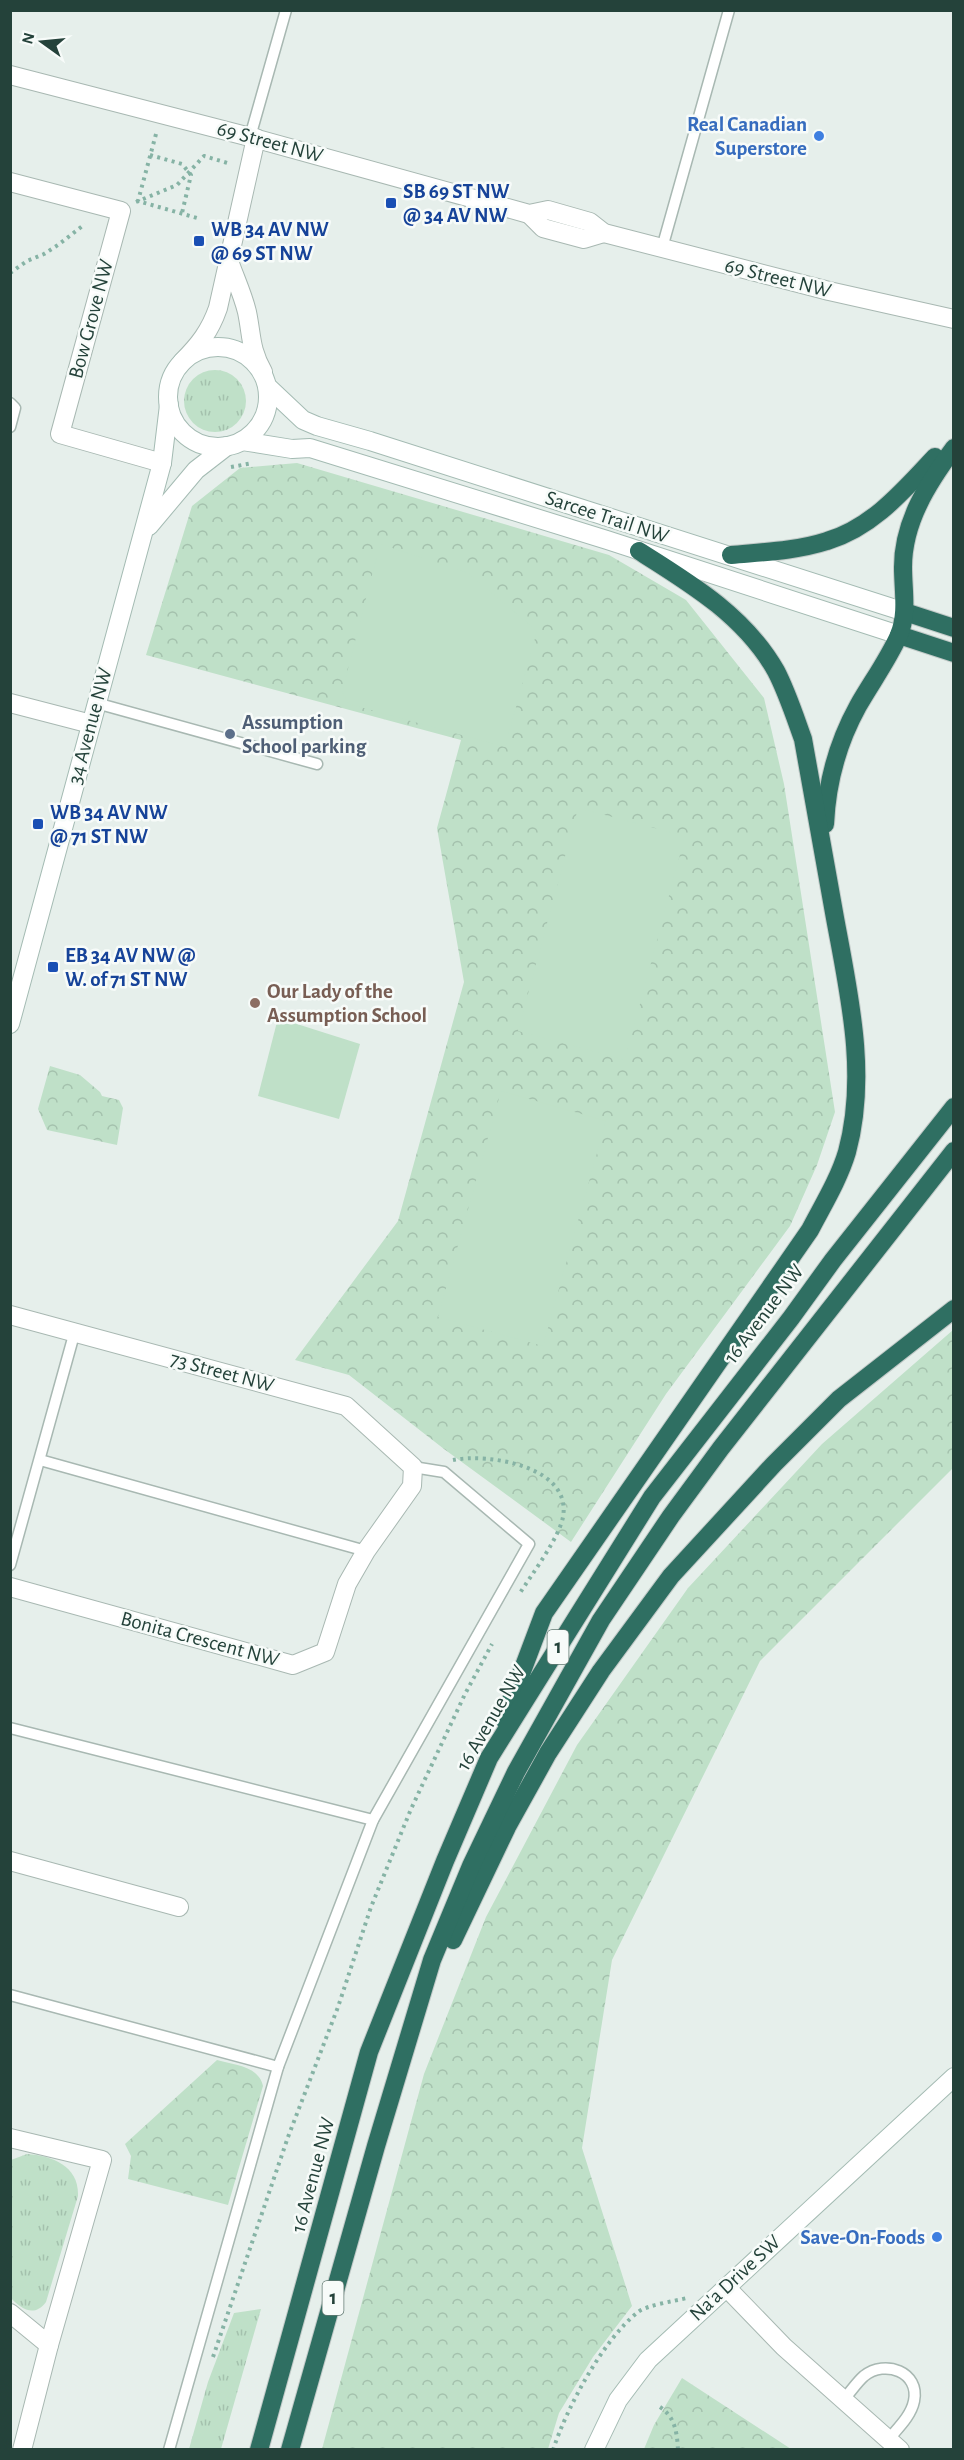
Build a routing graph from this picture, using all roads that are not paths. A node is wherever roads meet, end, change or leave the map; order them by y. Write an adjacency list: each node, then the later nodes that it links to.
1 (286, 10): 4 (lane)
2 (729, 10): 6 (lane)
3 (10, 75): 4 (street, 69 Street NW)
4 (253, 137): 6 (street, 69 Street NW); 7 (street)
5 (10, 182): 17 (street, Bow Grove NW)
6 (662, 248): 8 (street, 69 Street NW)
7 (230, 261): 9 (street); 10 (street)
8 (954, 319)
9 (182, 362): 10 (street); 12 (street)
10 (265, 380): 15 (street); 20 (street, Sarcee Trail NW)
11 (10, 403): 13 (lane)
12 (169, 405): 15 (street); 17 (street, 34 Avenue NW)
13 (10, 427)
14 (954, 438): 20 (highway)
15 (235, 444): 18 (street, 34 Avenue NW); 19 (street, Sarcee Trail NW)
16 (954, 448): 21 (highway)
17 (162, 463): 18 (street, 34 Avenue NW)
18 (144, 532): 26 (street, 34 Avenue NW)
19 (639, 551): 23 (street, Sarcee Trail NW); 29 (highway)
20 (731, 555): 21 (street, Sarcee Trail NW)
21 (905, 612): 22 (highway, Sarcee Trail NW); 23 (highway)
22 (954, 628)
23 (898, 635): 24 (highway, Sarcee Trail NW); 29 (highway)
24 (954, 653)
25 (10, 703): 27 (street)
26 (96, 703): 27 (street, 34 Avenue NW); 28 (lane)
27 (91, 724): 30 (street, 34 Avenue NW)
28 (317, 764)
29 (837, 928): 42 (highway)
30 (10, 1024)
31 (954, 1107): 42 (highway, 16 Avenue NW / 1)
32 (954, 1151): 50 (highway, 1)
33 (954, 1309): 50 (highway)
34 (10, 1315): 35 (street, 73 Street NW)
35 (75, 1331): 36 (lane); 37 (street, 73 Street NW)
36 (40, 1460): 38 (lane); 39 (lane)
37 (413, 1467): 38 (street, Bonita Crescent NW); 43 (lane)
38 (366, 1551): 40 (street, Bonita Crescent NW)
39 (10, 1565)
40 (10, 1587)
41 (10, 1728): 43 (lane)
42 (489, 1758): 58 (highway, 16 Avenue NW / 1)
43 (373, 1820): 47 (lane)
44 (10, 1861): 45 (street)
45 (179, 1907)
46 (10, 1995): 47 (lane)
47 (278, 2067): 57 (lane)
48 (954, 2077): 51 (street, Na'a Drive SW)
49 (10, 2138): 53 (street)
50 (376, 2146): 59 (highway, 1)
51 (726, 2287): 54 (street); 60 (street, Na'a Drive SW)
52 (10, 2313): 53 (street)
53 (49, 2346): 56 (street)
54 (843, 2400): 55 (street); 55 (lane)
55 (894, 2445)
56 (21, 2450)
57 (169, 2450)
58 (259, 2450)
59 (290, 2450)
60 (594, 2450)

